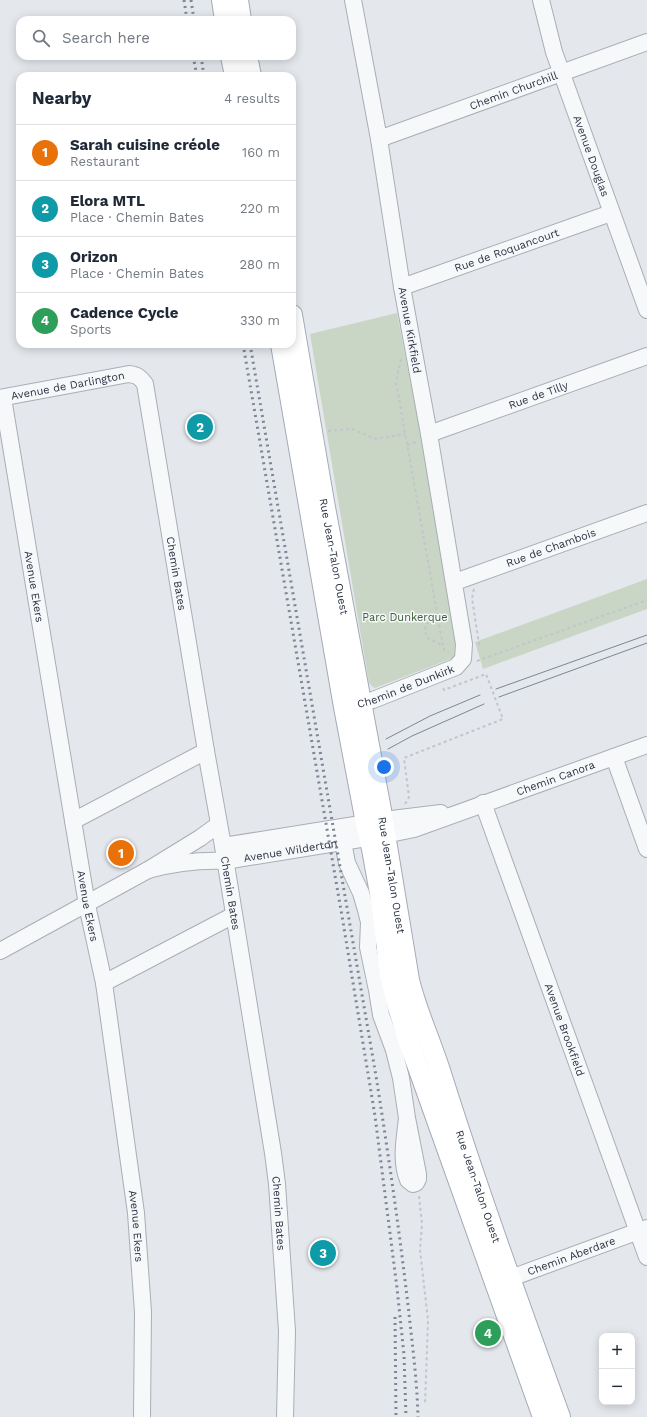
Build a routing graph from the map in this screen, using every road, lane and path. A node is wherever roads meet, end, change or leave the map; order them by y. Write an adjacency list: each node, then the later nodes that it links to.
1 (222, 0): 5 (main road)
2 (238, 0): 6 (main road)
3 (354, 0): 13 (street, Avenue Kirkfield)
4 (541, 0): 12 (street, Avenue Douglas)
5 (224, 16)
6 (240, 16)
7 (647, 42): 12 (street, Chemin Churchill)
8 (232, 60): 10 (main road)
9 (248, 60): 11 (main road)
10 (234, 72)
11 (250, 72)
12 (562, 72): 13 (street, Chemin Churchill); 14 (street, Avenue Douglas)
13 (379, 139): 15 (street, Avenue Kirkfield)
14 (611, 213): 15 (street, Rue de Roquancourt); 16 (street, Avenue Douglas)
15 (402, 287): 25 (street, Avenue Kirkfield)
16 (647, 310)
17 (296, 338): 38 (main road, Rue Jean-Talon Ouest)
18 (282, 348): 38 (main road, Rue Jean-Talon Ouest)
19 (647, 356): 25 (street, Rue de Tilly)
20 (401, 357): 24 (path)
21 (136, 375): 22 (street, Avenue de Darlington); 40 (street, Chemin Bates)
22 (1, 398): 44 (street, Avenue Ekers)
23 (324, 431): 24 (path)
24 (406, 434): 26 (path)
25 (426, 437): 26 (path); 28 (street, Avenue Kirkfield)
26 (407, 445): 31 (path)
27 (647, 513): 28 (street, Rue de Chambois)
28 (455, 582): 34 (street, Avenue Kirkfield)
29 (478, 587): 33 (path)
30 (647, 600): 34 (path)
31 (438, 612): 32 (path); 32 (path)
32 (443, 646): 34 (path)
33 (478, 649)
34 (462, 657): 38 (street, Chemin de Dunkirk)
35 (442, 685): 37 (path)
36 (498, 694): 37 (path)
37 (495, 696): 43 (path)
38 (353, 705): 46 (main road, Rue Jean-Talon Ouest)
39 (647, 745): 41 (street, Chemin Canora)
40 (206, 751): 44 (street); 45 (street, Chemin Bates)
41 (614, 757): 42 (street, Chemin Canora); 48 (street)
42 (483, 803): 46 (street, Chemin Canora); 56 (street, Avenue Brookfield)
43 (404, 808)
44 (73, 821): 51 (street, Avenue Ekers)
45 (218, 825): 49 (street, Chemin Bates); 50 (street, Avenue Wilderton)
46 (375, 829): 47 (street, Avenue Wilderton); 49 (street, Avenue Wilderton); 58 (main road, Rue Jean-Talon Ouest)
47 (343, 842): 49 (street, Avenue Wilderton); 55 (street)
48 (646, 844)
49 (224, 853): 50 (street, Avenue Wilderton); 52 (street, Chemin Bates)
50 (148, 870): 51 (street, Avenue Wilderton)
51 (87, 905): 53 (street, Avenue Wilderton); 54 (street, Avenue Ekers)
52 (234, 915): 54 (street); 61 (street, Chemin Bates)
53 (0, 951)
54 (104, 983): 60 (street, Avenue Ekers)
55 (417, 1181): 59 (path)
56 (642, 1230): 57 (street, Avenue Brookfield); 58 (street, Chemin Aberdare)
57 (647, 1257)
58 (503, 1281): 62 (main road, Rue Jean-Talon Ouest); 63 (main road, Rue Jean-Talon Ouest)
59 (425, 1405)
60 (142, 1417)
61 (285, 1417)
62 (543, 1417)
63 (560, 1417)

